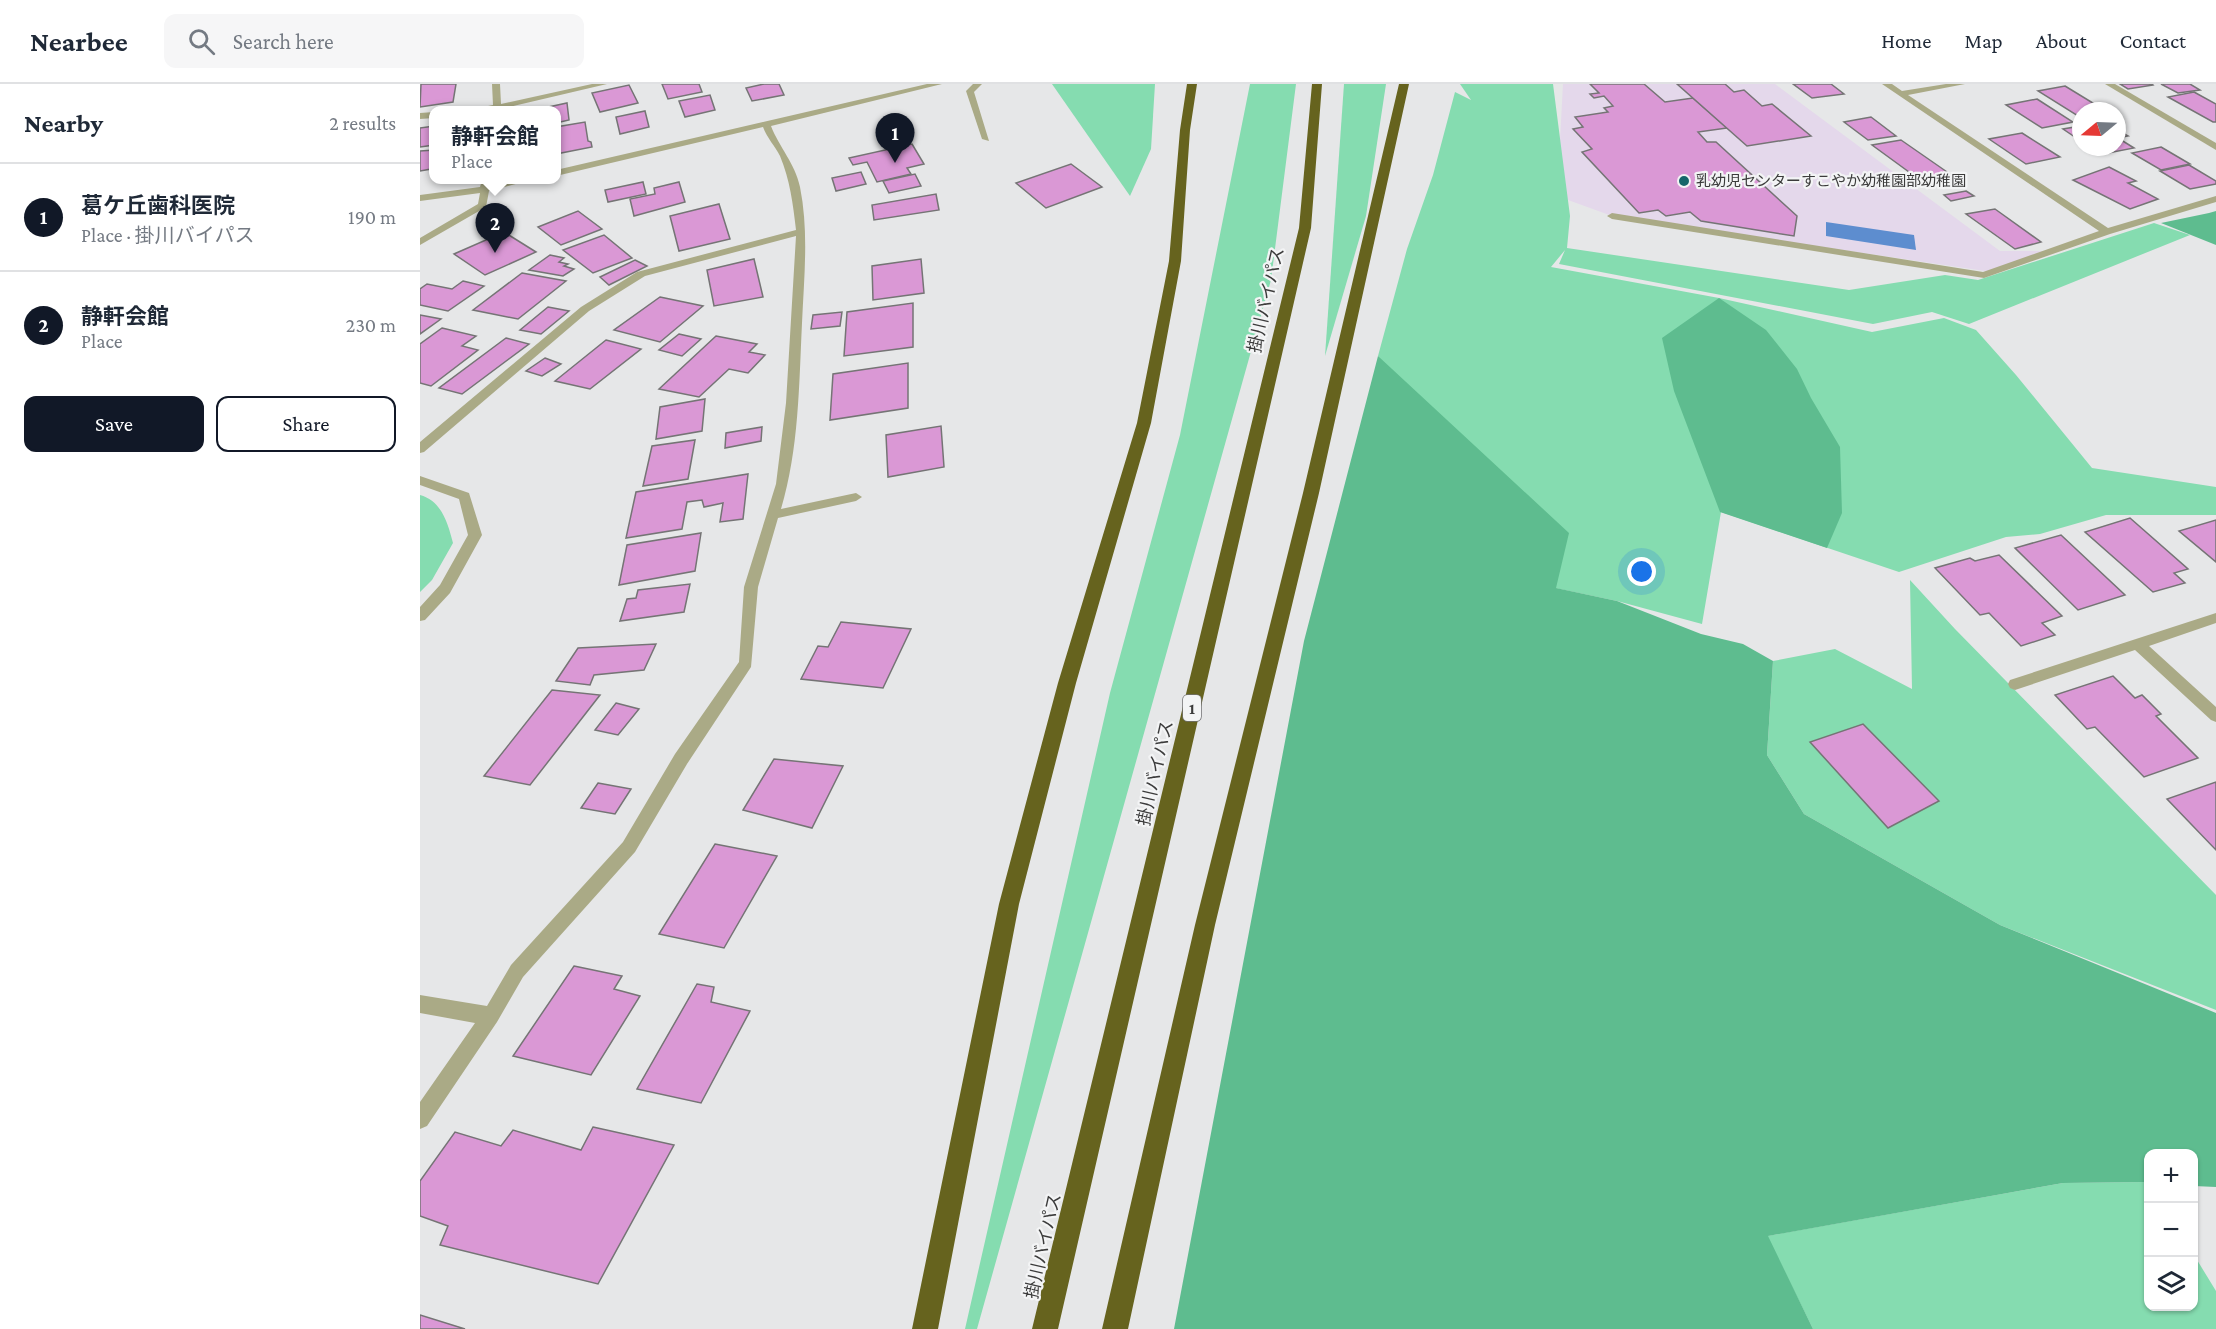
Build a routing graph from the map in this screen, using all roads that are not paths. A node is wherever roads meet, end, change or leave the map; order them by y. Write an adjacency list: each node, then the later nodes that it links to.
1 (496, 84): 12 (street)
2 (603, 84): 13 (street)
3 (938, 84): 14 (street)
4 (978, 84): 15 (street)
5 (1192, 84): 37 (highway)
6 (1317, 84): 38 (highway, 掛川バイパス / 1)
7 (1404, 84): 39 (highway)
8 (1886, 84): 11 (street)
9 (1961, 84): 11 (street)
10 (2109, 84): 16 (street)
11 (1900, 94): 23 (street)
12 (497, 106)
13 (510, 106)
14 (766, 124): 17 (street); 22 (street)
15 (986, 139)
16 (2216, 147)
17 (561, 172)
18 (485, 184): 19 (street); 24 (street)
19 (420, 198)
20 (2216, 199): 23 (street)
21 (1612, 216): 23 (street)
22 (801, 232): 25 (street); 28 (street)
23 (2107, 232)
24 (420, 242)
25 (420, 449)
26 (420, 480): 29 (street)
27 (856, 497): 28 (street)
28 (773, 515): 35 (street)
29 (420, 616)
30 (2216, 618): 31 (street)
31 (2136, 643): 32 (street); 33 (street)
32 (2015, 684)
33 (2216, 716)
34 (420, 1004): 35 (street)
35 (491, 1016): 36 (street)
36 (420, 1119)
37 (925, 1329)
38 (1045, 1329)
39 (1115, 1329)

